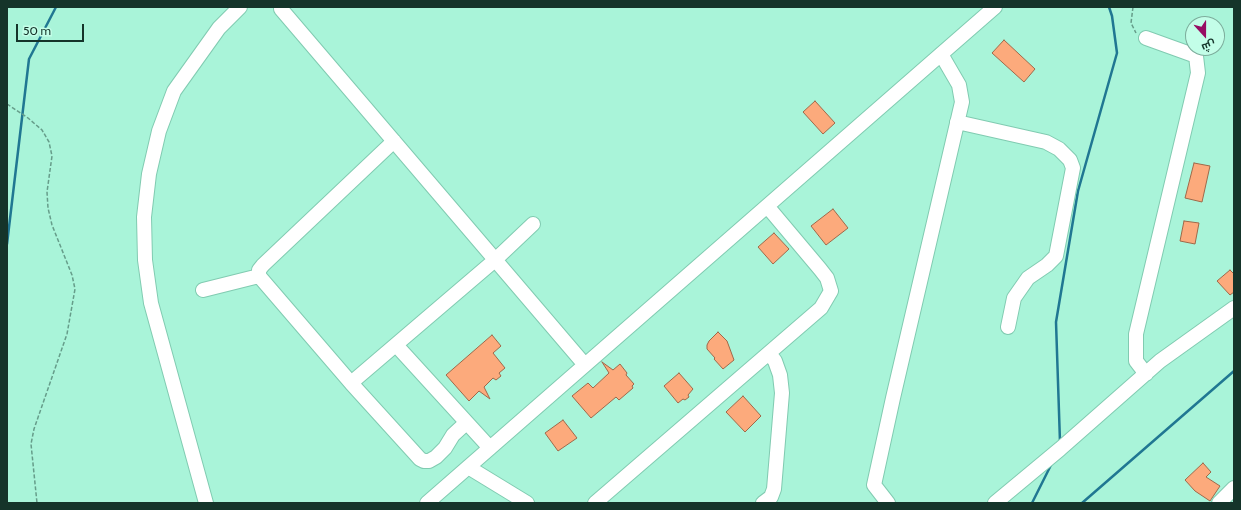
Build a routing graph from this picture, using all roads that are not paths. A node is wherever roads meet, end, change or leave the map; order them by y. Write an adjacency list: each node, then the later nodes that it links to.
1 (240, 7): 24 (street)
2 (995, 7): 5 (street)
3 (281, 9): 7 (street)
4 (1146, 38): 18 (street)
5 (941, 54): 6 (street); 8 (street)
6 (957, 122): 14 (street); 29 (street)
7 (394, 141): 10 (street); 11 (street)
8 (767, 206): 16 (street); 17 (street)
9 (533, 224): 10 (street)
10 (495, 260): 15 (street); 17 (street)
11 (259, 276): 12 (street); 19 (street)
12 (203, 290)
13 (1234, 308): 18 (street)
14 (1008, 327)
15 (396, 345): 19 (street); 20 (street)
16 (769, 353): 27 (street); 28 (street)
17 (585, 365): 21 (street)
18 (1146, 374): 30 (street)
19 (351, 383): 20 (street)
20 (466, 423): 21 (street)
21 (490, 448): 22 (street)
22 (468, 467): 25 (street); 26 (street)
23 (1234, 488): 31 (street)
24 (206, 503)
25 (427, 503)
26 (527, 503)
27 (596, 503)
28 (764, 503)
29 (888, 503)
30 (995, 503)
31 (1219, 503)

